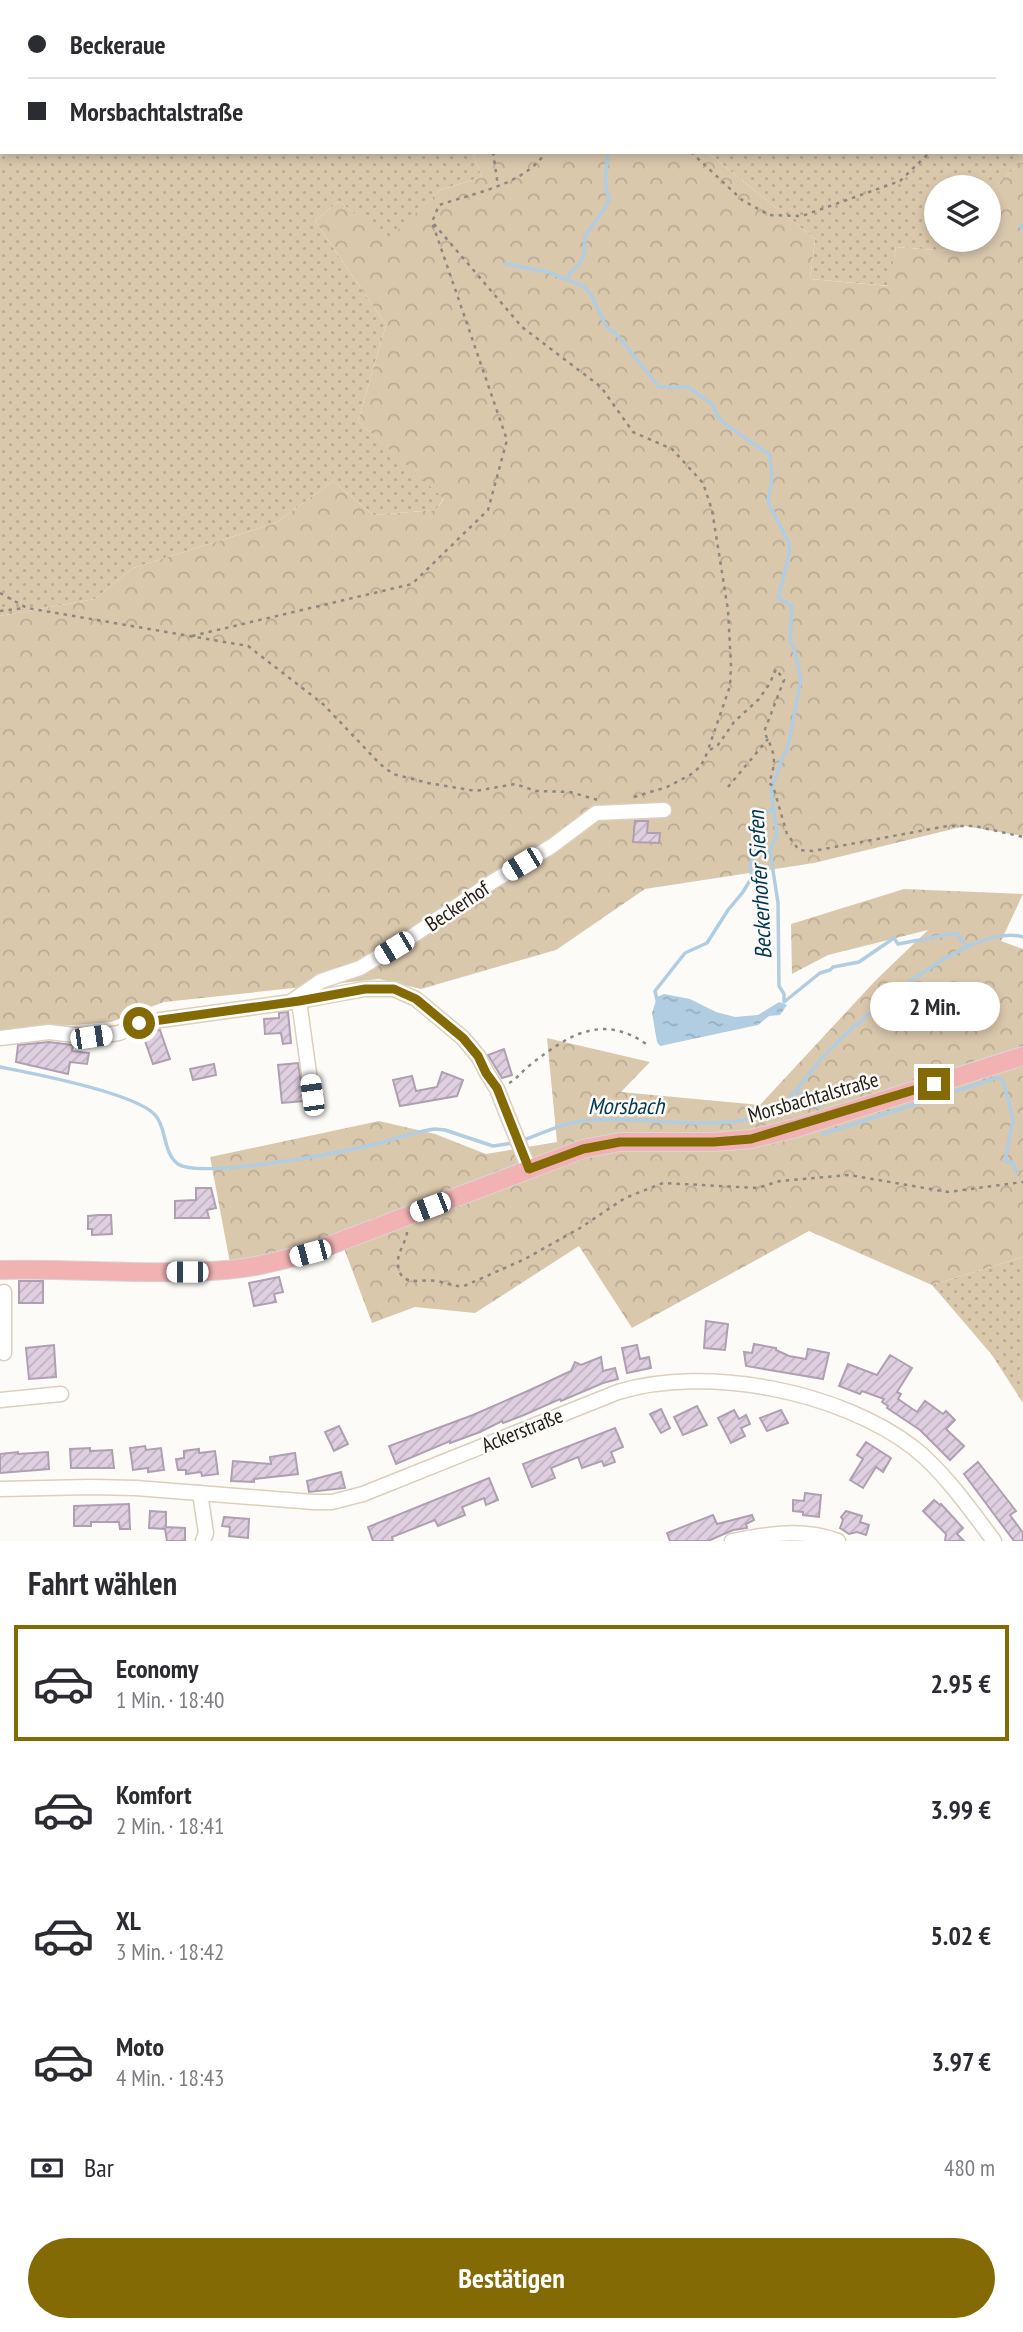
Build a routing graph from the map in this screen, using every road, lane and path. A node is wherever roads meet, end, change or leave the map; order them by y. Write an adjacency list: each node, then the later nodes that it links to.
1 (952, 0): 2 (street)
2 (976, 0)
3 (493, 154): 7 (path)
4 (545, 154): 7 (path)
5 (693, 154): 6 (path)
6 (928, 154)
7 (498, 186): 8 (path)
8 (432, 222): 12 (path); 14 (path)
9 (0, 593): 10 (path)
10 (27, 608): 11 (path); 12 (path)
11 (0, 611)
12 (192, 636): 17 (path)
13 (768, 739): 14 (path); 15 (path); 19 (path)
14 (708, 751): 16 (path)
15 (728, 787)
16 (633, 797)
17 (599, 800)
18 (664, 810): 20 (street, Beckerhof)
19 (1023, 837)
20 (295, 1002): 21 (street); 24 (street); 25 (street)
21 (0, 1038)
22 (649, 1046): 24 (path)
23 (1023, 1056): 26 (main road, Morsbachtalstraße)
24 (497, 1088): 26 (street)
25 (312, 1095)
26 (526, 1161): 28 (main road, Morsbachtalstraße)
27 (1023, 1182): 28 (path)
28 (405, 1217): 29 (main road, Morsbachtalstraße)
29 (4, 1270): 30 (street)
30 (2, 1294): 31 (street)
31 (4, 1353)
32 (61, 1394): 33 (street)
33 (0, 1400)
34 (0, 1489): 35 (street, Ackerstraße)
35 (200, 1493): 36 (street); 39 (street, Ackerstraße)
36 (203, 1541)
37 (732, 1541): 38 (street)
38 (838, 1541)
39 (994, 1541)

